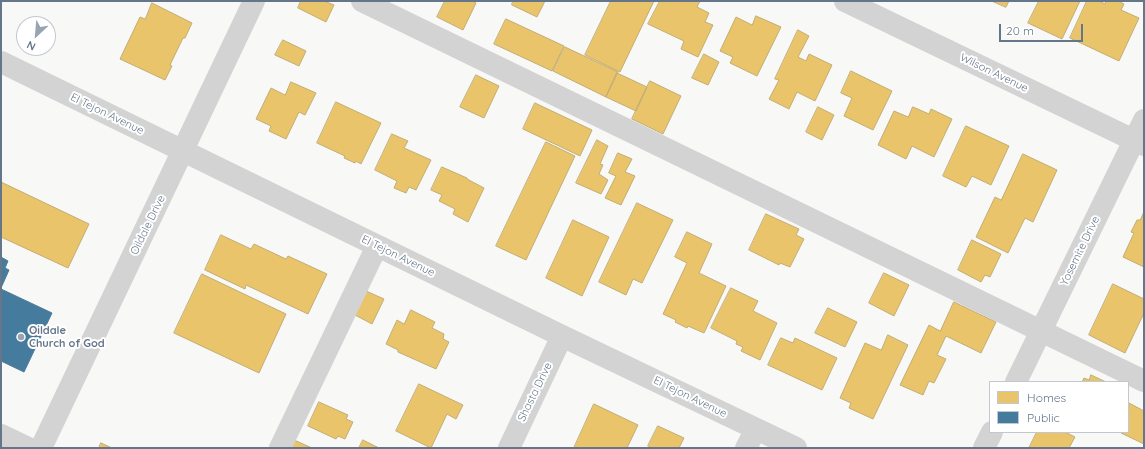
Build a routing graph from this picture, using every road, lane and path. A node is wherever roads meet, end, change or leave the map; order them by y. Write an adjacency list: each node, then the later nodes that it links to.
1 (254, 1): 7 (street, Oildale Drive)
2 (362, 1): 9 (street)
3 (845, 1): 6 (street, Wilson Avenue)
4 (1, 62): 7 (street, El Tejon Avenue)
5 (1144, 120): 6 (street, Yosemite Drive)
6 (1139, 142): 9 (street, Yosemite Drive)
7 (183, 151): 8 (street, El Tejon Avenue); 17 (street, Oildale Drive)
8 (377, 246): 10 (street, El Tejon Avenue); 18 (street)
9 (1041, 332): 11 (street, Yosemite Drive); 12 (street)
10 (562, 336): 13 (street, El Tejon Avenue); 19 (street, Shasta Drive)
11 (1016, 381)
12 (1144, 381)
13 (756, 429): 20 (street); 21 (street, El Tejon Avenue)
14 (992, 433): 22 (street)
15 (1, 435): 16 (street)
16 (28, 448)
17 (41, 448)
18 (280, 448)
19 (509, 448)
20 (746, 448)
21 (796, 448)
22 (984, 448)

